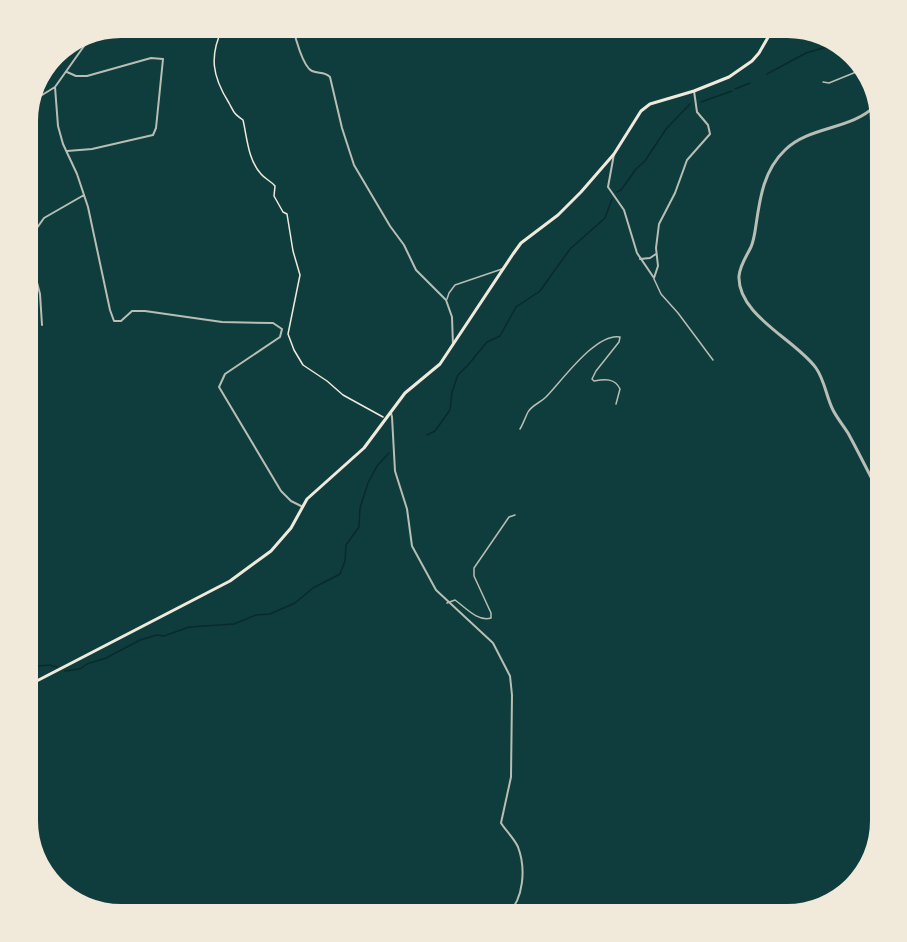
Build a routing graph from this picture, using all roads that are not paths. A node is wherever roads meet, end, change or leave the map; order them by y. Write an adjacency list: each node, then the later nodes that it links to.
1 (296, 38): 22 (street)
2 (768, 38): 8 (main road)
3 (84, 46): 4 (street)
4 (67, 72): 7 (street); 13 (street)
5 (854, 73): 6 (lane)
6 (823, 82)
7 (56, 87): 9 (street); 11 (street)
8 (694, 92): 14 (main road); 17 (street)
9 (48, 93): 10 (street); 11 (street)
10 (41, 96)
11 (56, 100): 13 (street)
12 (869, 111): 29 (street)
13 (67, 151): 15 (street)
14 (614, 154): 18 (street); 19 (main road)
15 (84, 195): 16 (street); 30 (street)
16 (38, 226)
17 (656, 254): 18 (street); 20 (street)
18 (640, 259): 20 (street)
19 (502, 269): 22 (lane); 24 (main road)
20 (654, 278): 25 (lane)
21 (38, 286): 23 (street)
22 (446, 300): 24 (street)
23 (42, 325)
24 (453, 345): 27 (main road)
25 (713, 360)
26 (616, 404): 28 (lane)
27 (391, 413): 30 (main road); 32 (street)
28 (520, 429)
29 (870, 475)
30 (301, 506): 33 (main road)
31 (515, 515): 32 (lane)
32 (447, 603): 34 (street)
33 (38, 680)
34 (516, 904)

